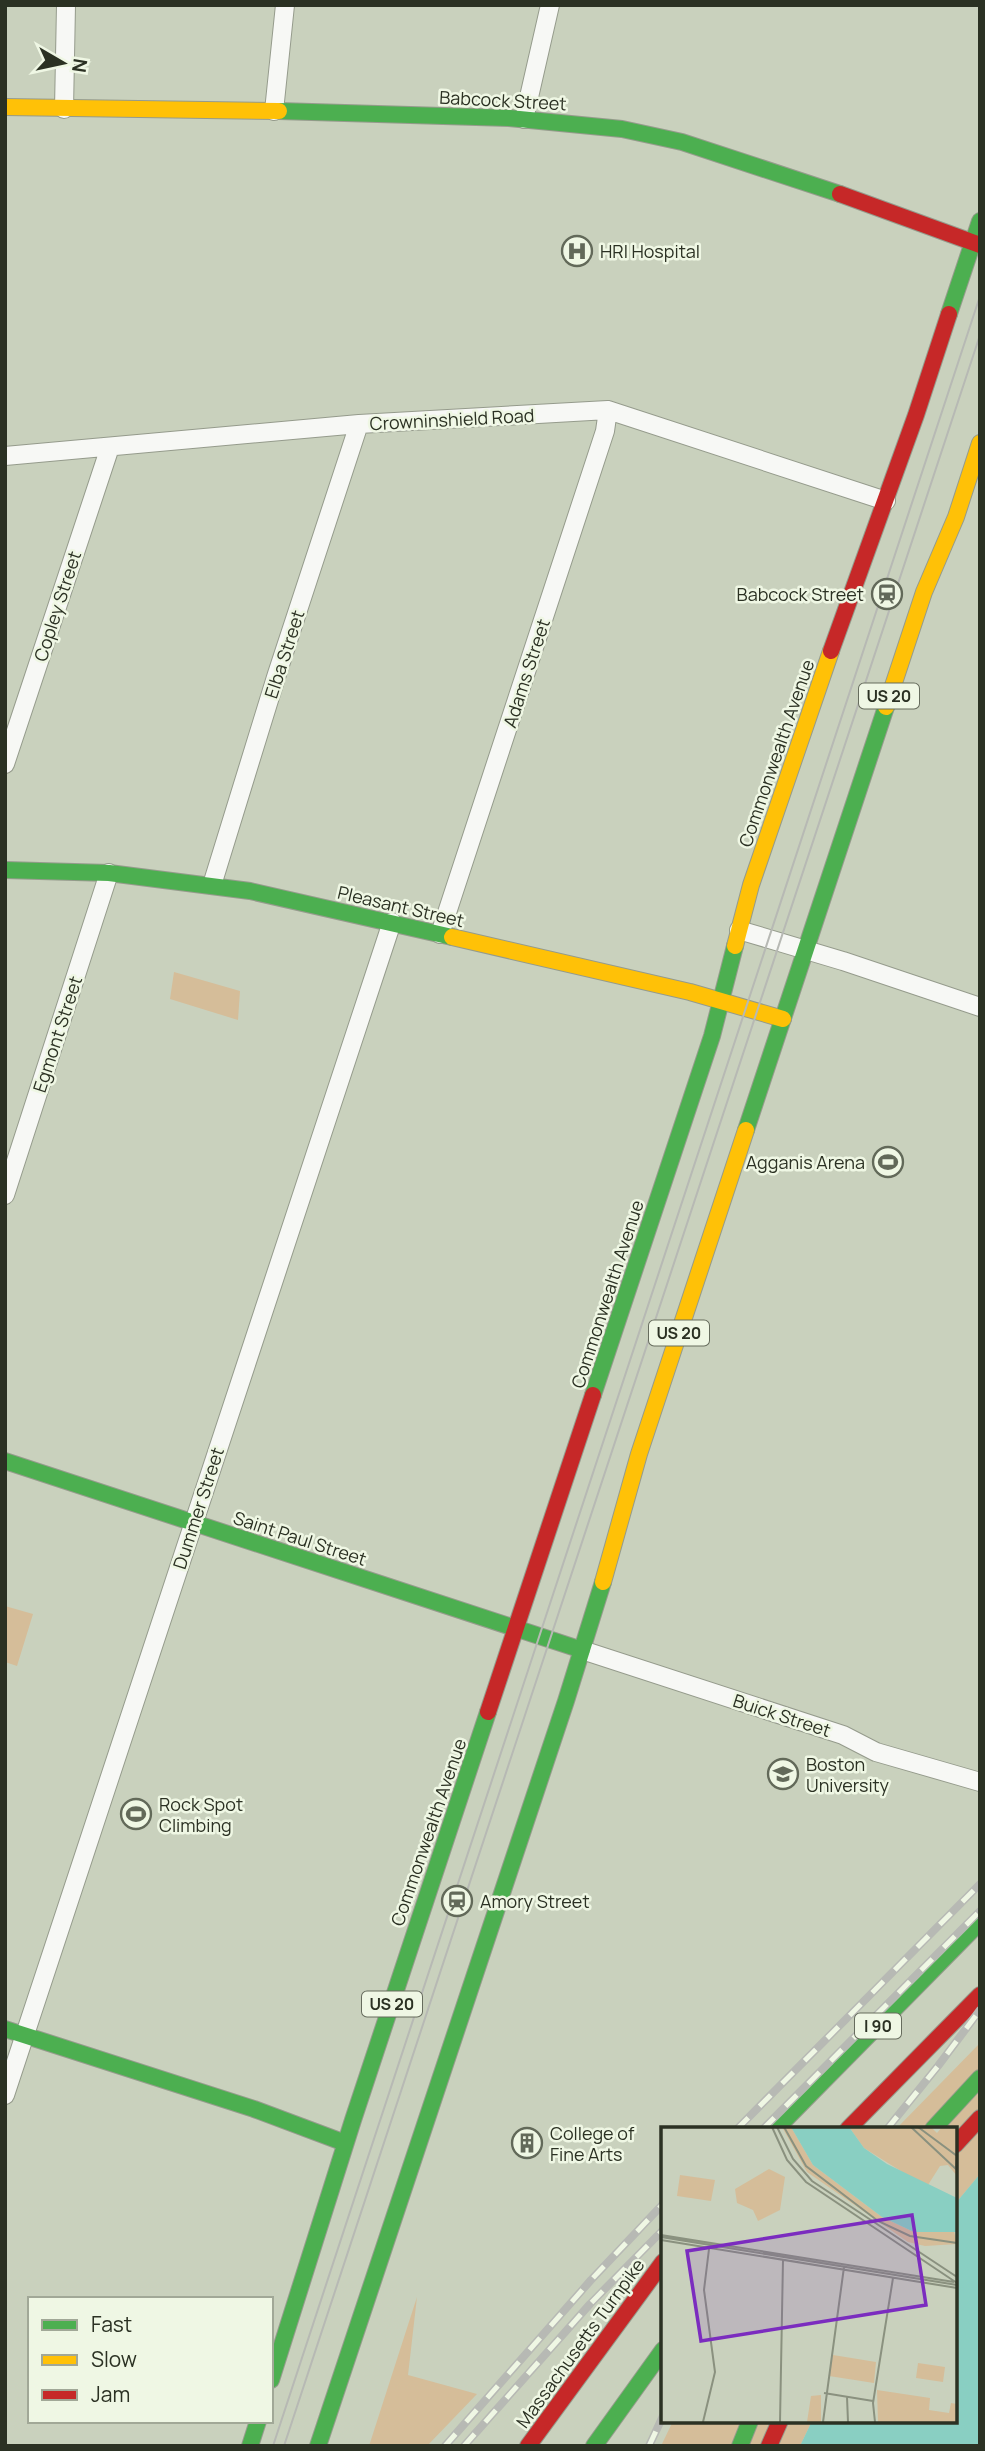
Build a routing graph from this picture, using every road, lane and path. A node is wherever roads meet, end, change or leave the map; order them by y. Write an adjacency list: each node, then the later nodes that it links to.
1 (66, 5): 5 (street)
2 (285, 5): 6 (street)
3 (550, 5): 7 (street)
4 (5, 107): 5 (main road, Babcock Street)
5 (64, 109): 6 (main road, Babcock Street)
6 (274, 111): 7 (main road, Babcock Street)
7 (524, 119): 9 (main road, Babcock Street)
8 (980, 221): 9 (main road, Commonwealth Avenue / US 20)
9 (976, 244): 15 (main road, Commonwealth Avenue / US 20)
10 (608, 411): 11 (street, Crowninshield Road); 15 (street, Crowninshield Road); 22 (street, Adams Street)
11 (359, 424): 13 (street, Crowninshield Road); 19 (street, Elba Street)
12 (980, 443): 23 (main road, US 20)
13 (110, 447): 14 (street, Crowninshield Road); 16 (street, Copley Street)
14 (5, 456)
15 (886, 501): 21 (main road, Commonwealth Avenue / US 20)
16 (5, 764)
17 (5, 870): 18 (main road, Pleasant Street)
18 (109, 873): 19 (main road, Pleasant Street); 27 (street, Egmont Street)
19 (212, 885): 20 (main road, Pleasant Street)
20 (392, 922): 22 (main road, Pleasant Street); 29 (street, Dummer Street)
21 (739, 930): 23 (street); 24 (main road, Commonwealth Avenue / US 20)
22 (440, 934): 24 (main road, Pleasant Street)
23 (805, 951): 25 (street); 26 (main road, US 20)
24 (721, 1001): 26 (main road, Pleasant Street); 30 (main road, Commonwealth Avenue / US 20)
25 (980, 1007)
26 (783, 1019): 31 (main road, US 20)
27 (5, 1195)
28 (5, 1461): 29 (main road, Saint Paul Street)
29 (192, 1523): 30 (main road, Saint Paul Street); 36 (street, Dummer Street)
30 (517, 1629): 31 (main road, Saint Paul Street); 43 (main road, Commonwealth Avenue / US 20)
31 (582, 1650): 32 (street, Buick Street); 53 (main road, US 20)
32 (980, 1782)
33 (980, 1922): 40 (main road, I 90)
34 (980, 1994): 41 (main road, I 90)
35 (5, 2029): 36 (main road)
36 (25, 2035): 38 (street, Dummer Street); 43 (main road)
37 (980, 2078): 42 (main road)
38 (5, 2095)
39 (980, 2118): 44 (main road)
40 (778, 2127)
41 (850, 2127)
42 (935, 2127)
43 (345, 2143): 47 (main road, Commonwealth Avenue / US 20)
44 (957, 2144)
45 (661, 2265): 51 (main road, Massachusetts Turnpike)
46 (661, 2353): 54 (main road)
47 (273, 2374)
48 (257, 2423): 52 (main road)
49 (749, 2423): 55 (main road)
50 (779, 2423): 56 (main road)
51 (530, 2443)
52 (250, 2446)
53 (318, 2446)
54 (594, 2446)
55 (740, 2446)
56 (769, 2446)

